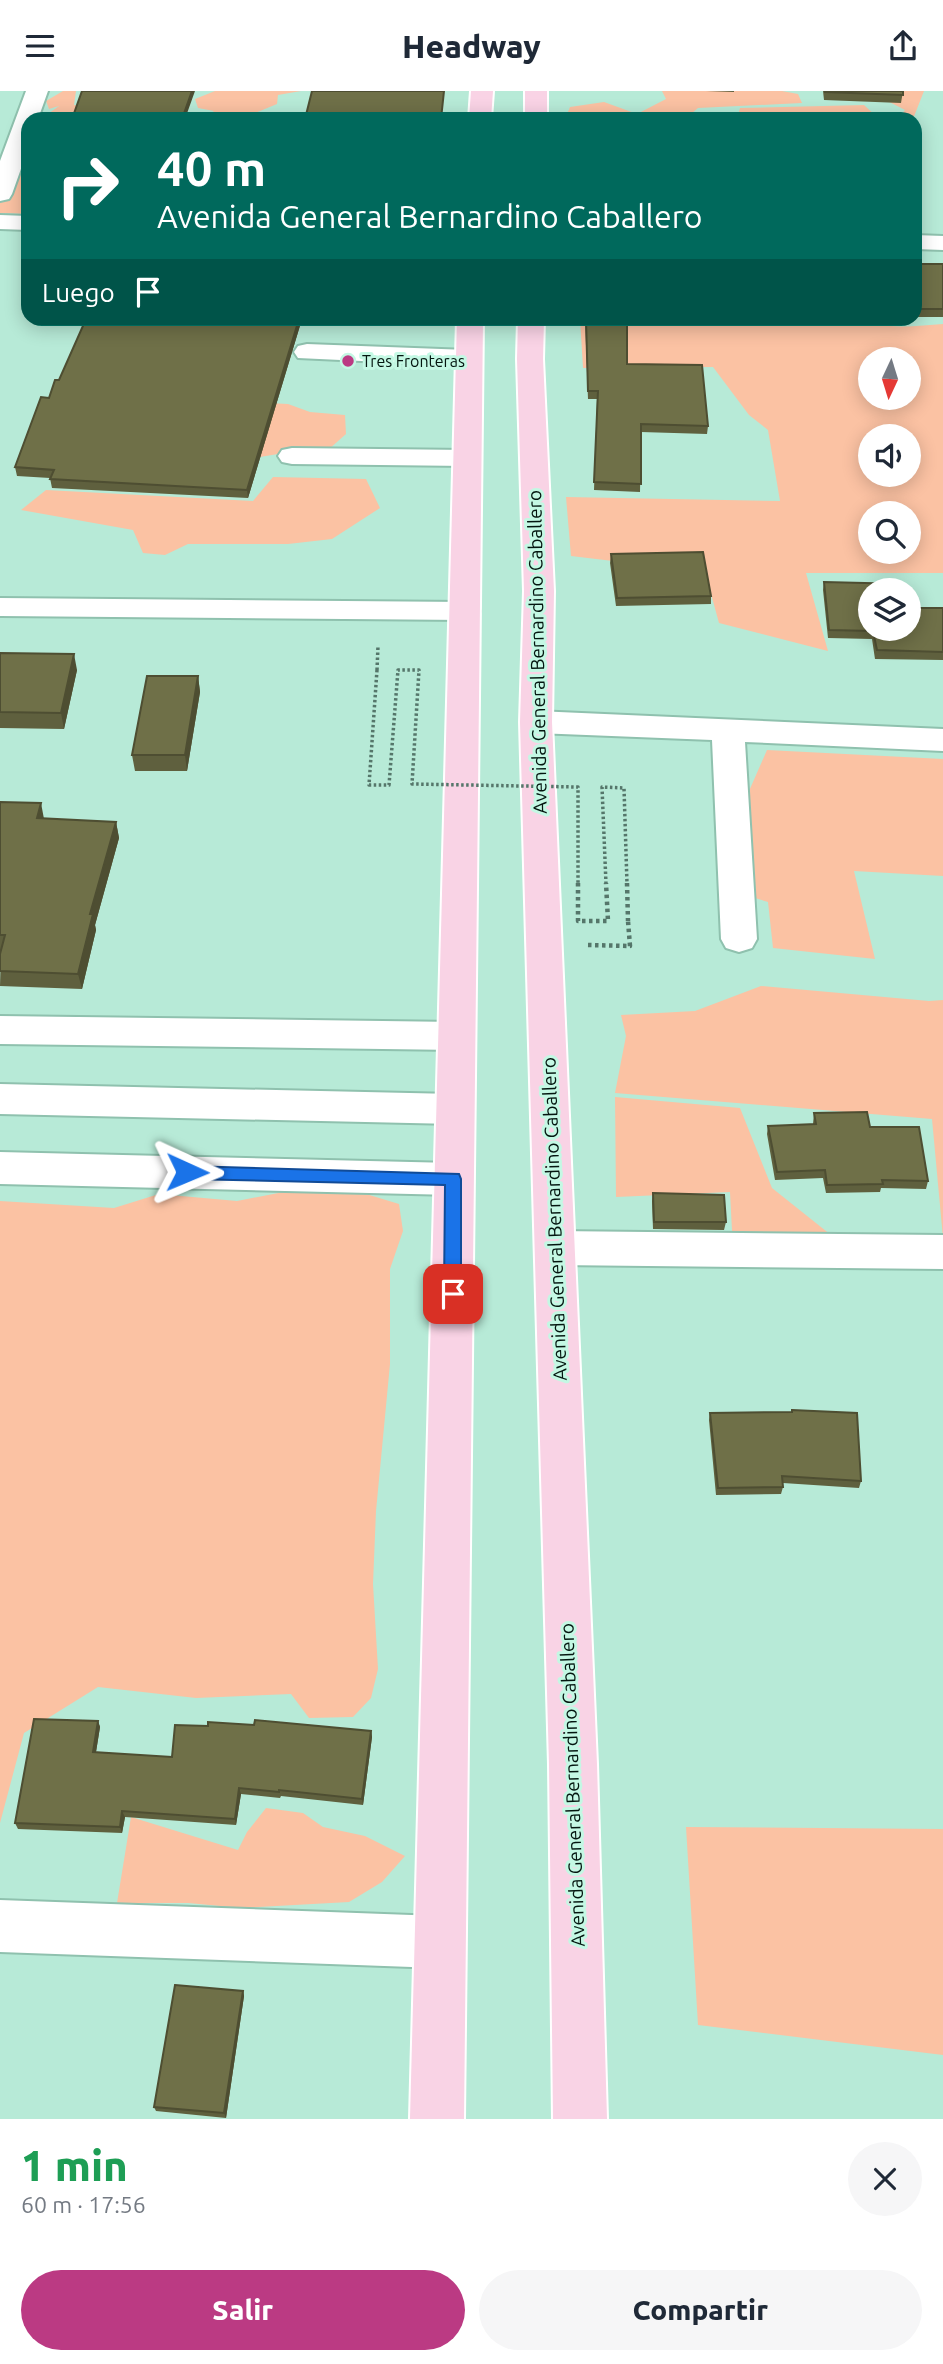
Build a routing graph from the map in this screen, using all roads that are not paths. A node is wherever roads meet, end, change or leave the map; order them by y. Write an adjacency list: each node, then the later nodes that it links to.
1 (37, 91): 4 (street)
2 (482, 91): 5 (main road)
3 (536, 91): 6 (main road)
4 (29, 112)
5 (480, 112)
6 (536, 112)
7 (21, 136): 8 (street)
8 (0, 194)
9 (0, 222): 10 (street)
10 (21, 223)
11 (922, 242): 12 (street)
12 (943, 243)
13 (470, 326): 16 (main road)
14 (531, 326): 21 (main road, Avenida General Bernardino Caballero)
15 (307, 352): 16 (street)
16 (468, 358): 18 (main road)
17 (292, 456): 18 (street)
18 (467, 458): 20 (main road)
19 (0, 607): 20 (street)
20 (465, 611): 26 (main road)
21 (536, 722): 22 (street); 31 (main road, Avenida General Bernardino Caballero)
22 (728, 731): 23 (street); 24 (street)
23 (943, 740)
24 (739, 939)
25 (0, 1030): 26 (street)
26 (456, 1036): 28 (main road)
27 (0, 1100): 28 (street)
28 (454, 1109): 30 (main road)
29 (0, 1168): 30 (street)
30 (453, 1179): 34 (main road)
31 (555, 1248): 32 (street); 36 (main road, Avenida General Bernardino Caballero)
32 (943, 1252)
33 (0, 1926): 34 (street)
34 (439, 1942): 35 (main road)
35 (437, 2119)
36 (580, 2119)

